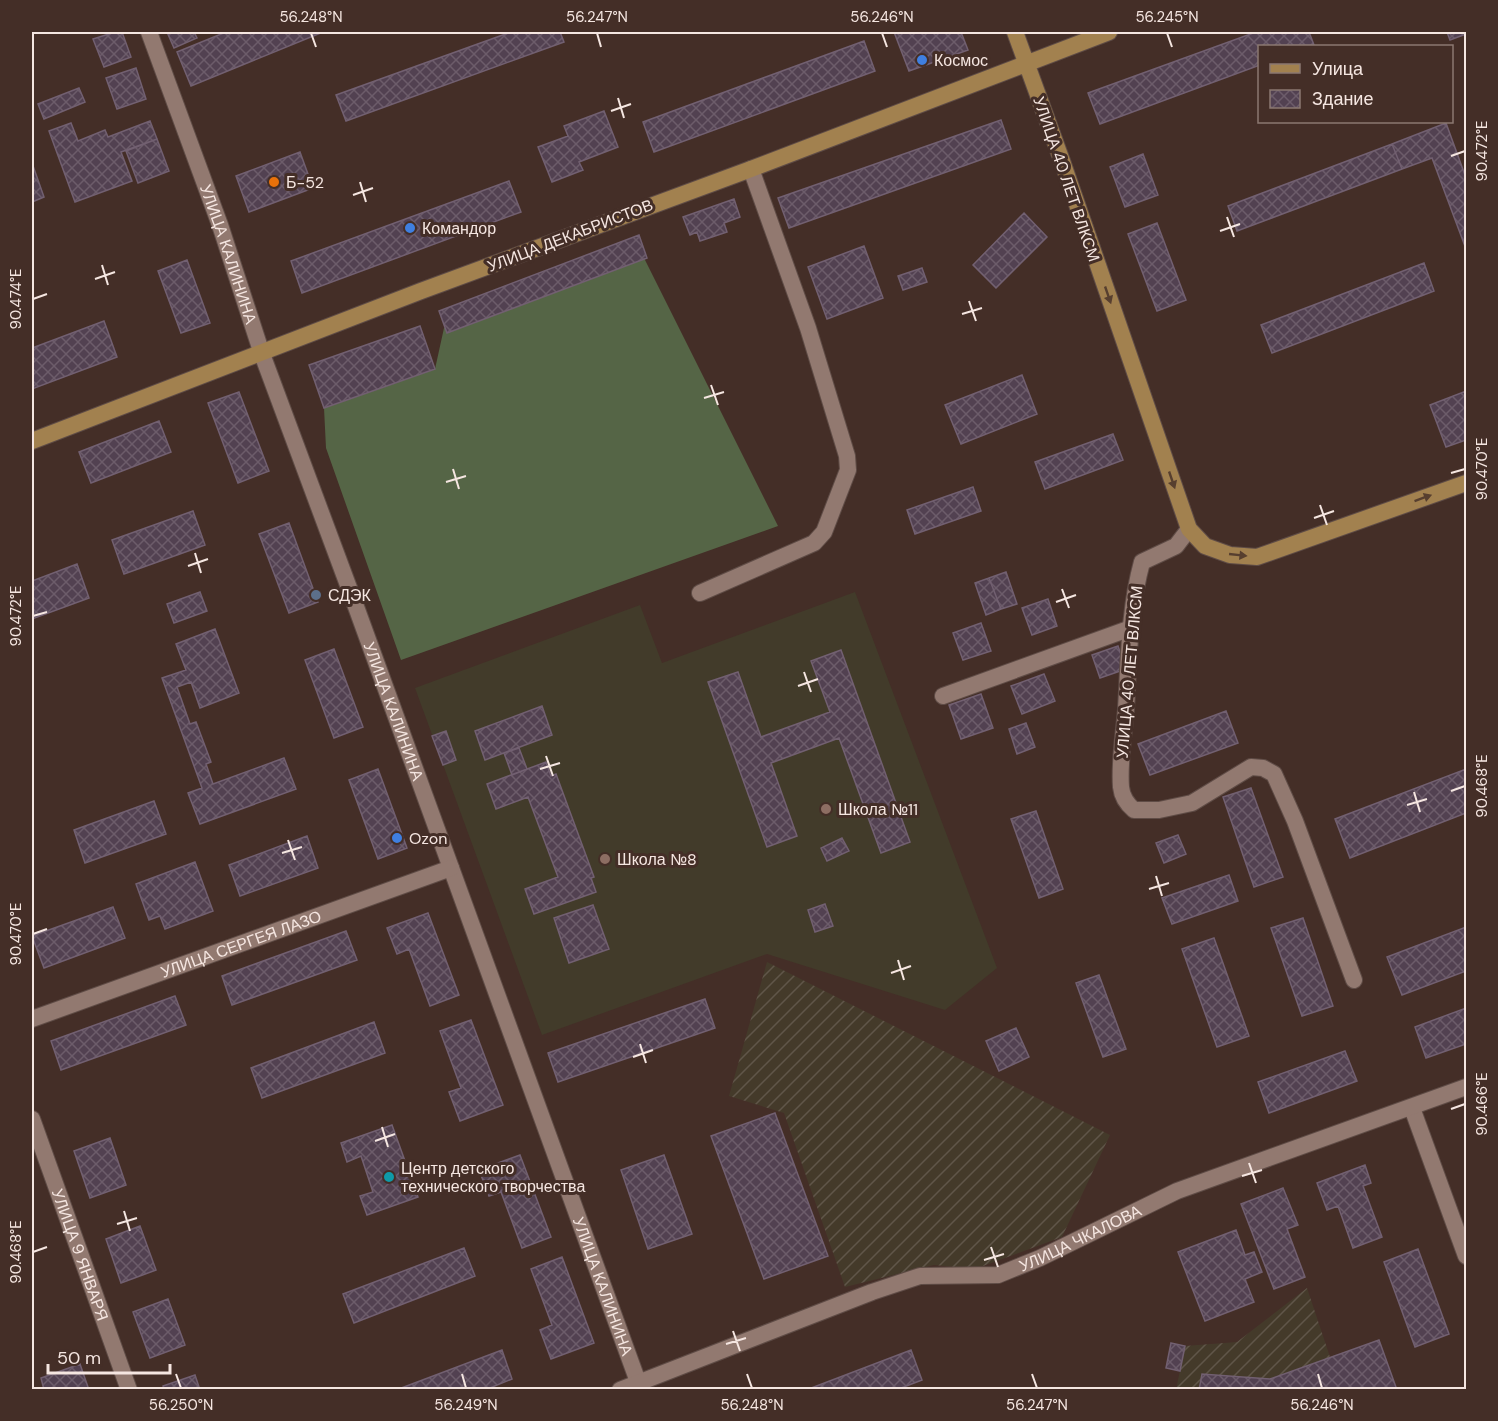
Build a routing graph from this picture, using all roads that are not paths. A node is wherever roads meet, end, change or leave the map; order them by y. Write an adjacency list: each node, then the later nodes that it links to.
1 (149, 32): 6 (street, УЛИЦА КАЛИНИНА)
2 (1015, 32): 4 (main road, УЛИЦА 40 ЛЕТ ВЛКСМ)
3 (1109, 32): 4 (main road, УЛИЦА ДЕКАБРИСТОВ)
4 (1026, 62): 5 (main road, УЛИЦА ДЕКАБРИСТОВ); 9 (main road, УЛИЦА 40 ЛЕТ ВЛКСМ, one-way to 9)
5 (751, 169): 6 (main road, УЛИЦА ДЕКАБРИСТОВ); 10 (street)
6 (262, 354): 7 (main road, УЛИЦА ДЕКАБРИСТОВ); 13 (street, УЛИЦА КАЛИНИНА)
7 (32, 441)
8 (1467, 483): 9 (main road, one-way to 8)
9 (1189, 528): 11 (street, УЛИЦА 40 ЛЕТ ВЛКСМ)
10 (699, 593)
11 (1131, 628): 12 (street); 14 (street, УЛИЦА 40 ЛЕТ ВЛКСМ)
12 (943, 696)
13 (451, 868): 15 (street, УЛИЦА СЕРГЕЯ ЛАЗО); 20 (street, УЛИЦА КАЛИНИНА)
14 (1354, 980)
15 (32, 1019)
16 (1467, 1087): 17 (street, УЛИЦА ЧКАЛОВА)
17 (1412, 1108): 19 (street); 20 (street, УЛИЦА ЧКАЛОВА)
18 (32, 1119): 21 (street, УЛИЦА 9 ЯНВАРЯ)
19 (1467, 1256)
20 (640, 1386): 22 (street, УЛИЦА ЧКАЛОВА)
21 (129, 1389)
22 (620, 1389)

